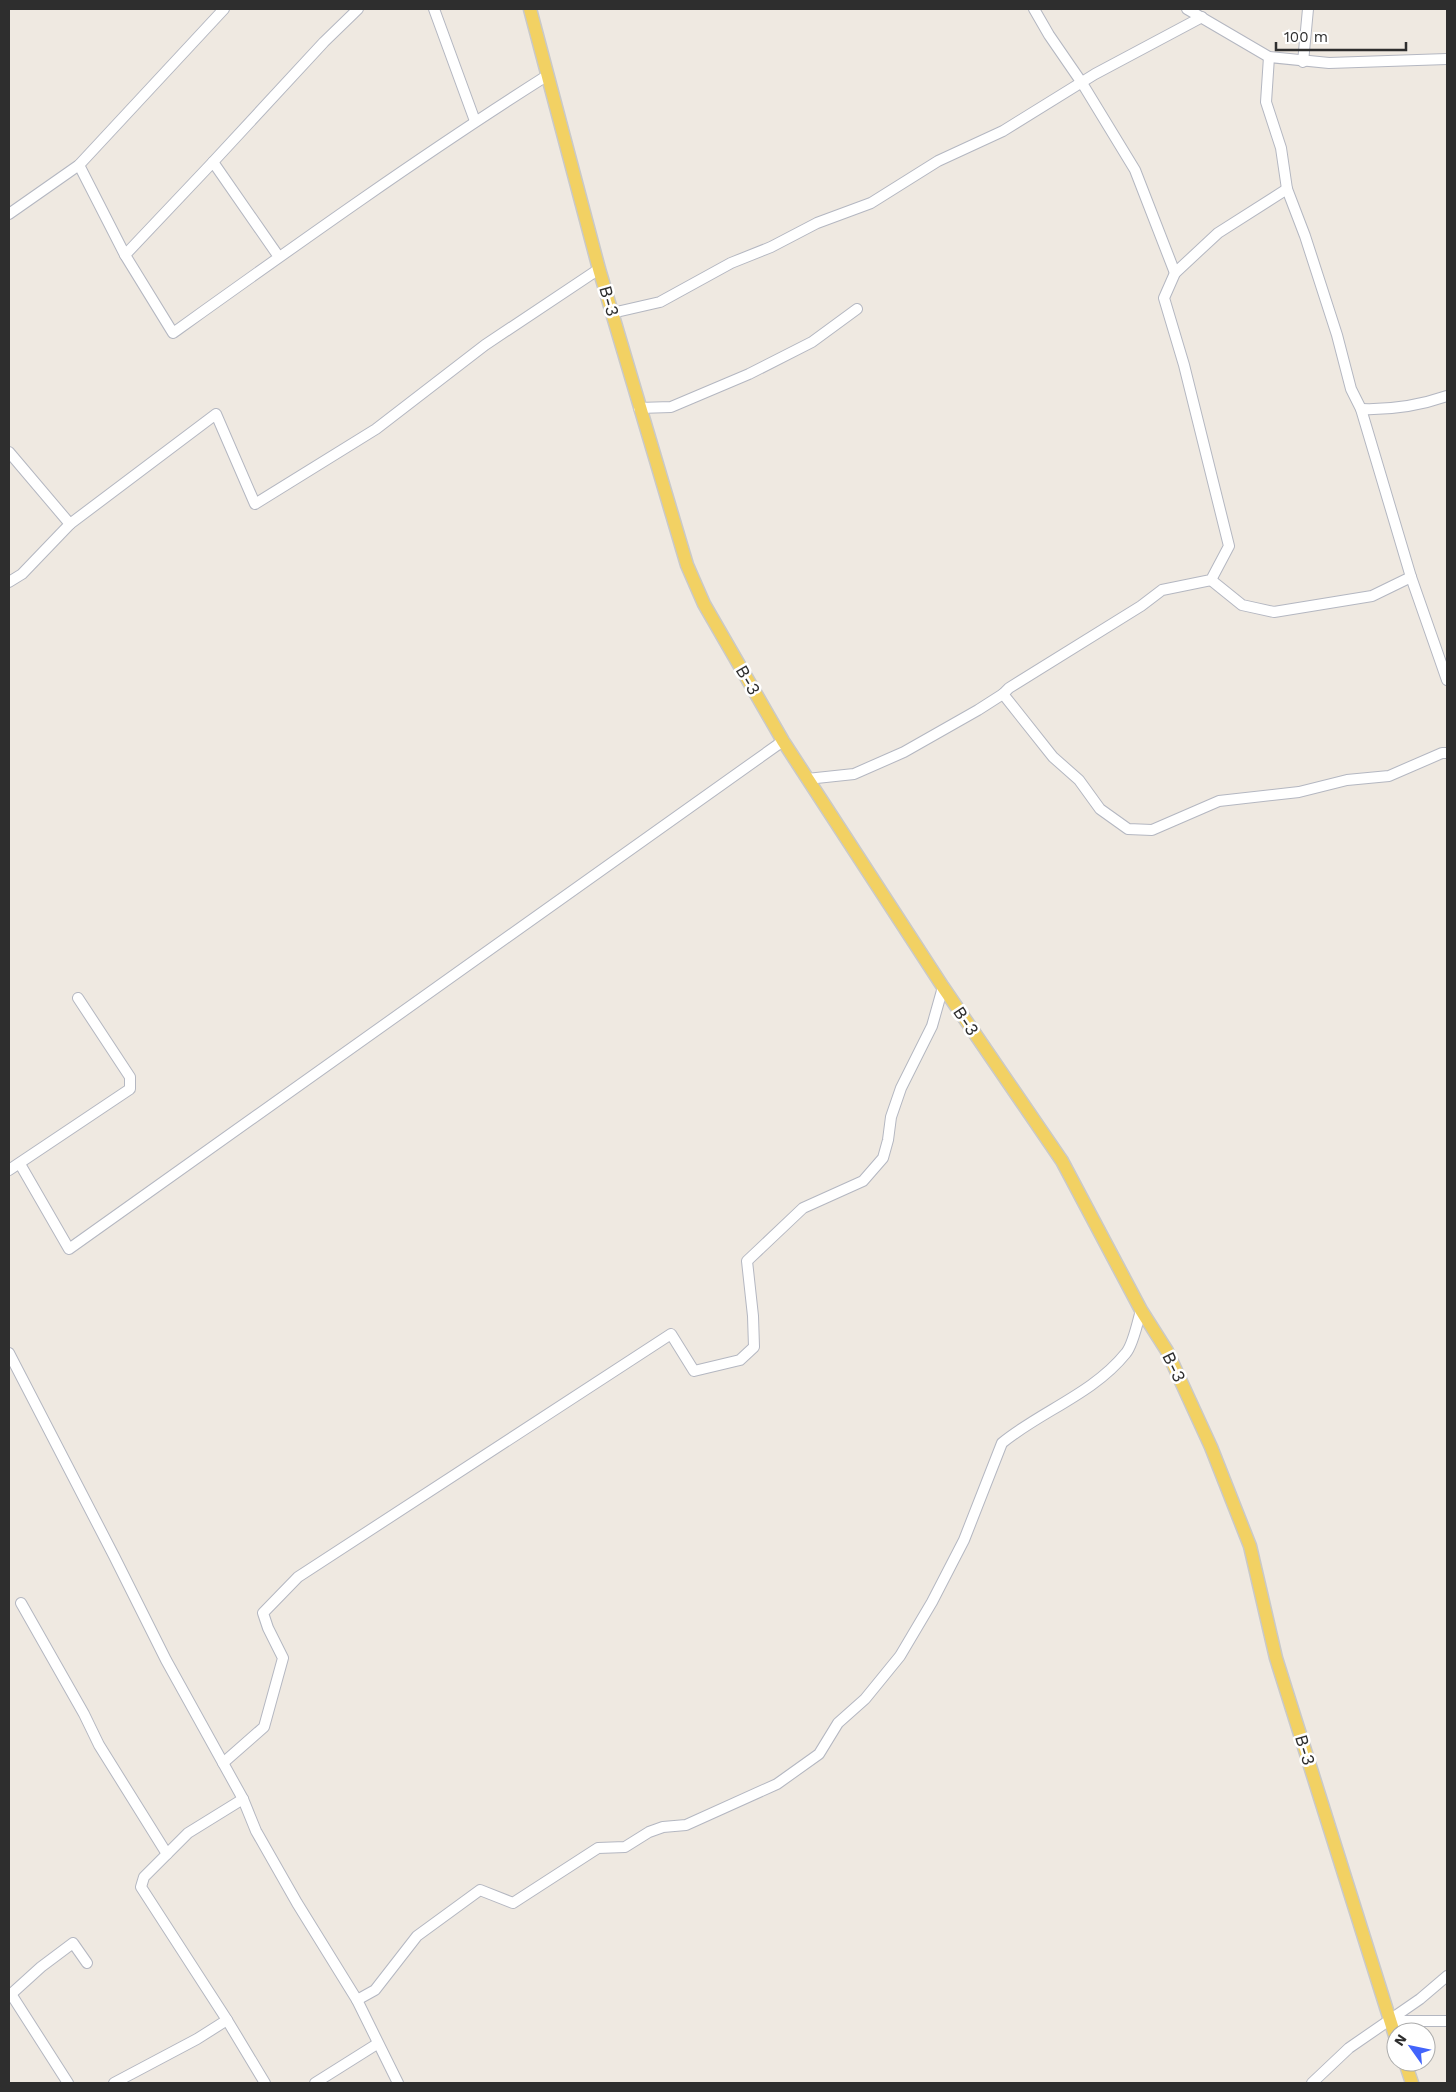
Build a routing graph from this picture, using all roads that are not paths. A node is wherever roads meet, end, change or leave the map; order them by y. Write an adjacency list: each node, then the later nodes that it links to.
1 (224, 9): 16 (street)
2 (358, 9): 15 (street)
3 (434, 9): 14 (street)
4 (530, 9): 12 (main road, B-3)
5 (1034, 9): 13 (street)
6 (1187, 9): 8 (street)
7 (1308, 9): 11 (street)
8 (1202, 17): 9 (street); 13 (street)
9 (1270, 57): 11 (street); 17 (street)
10 (1447, 59): 11 (street)
11 (1303, 62)
12 (548, 75): 14 (street); 21 (main road, B-3)
13 (1082, 82): 22 (street); 24 (street)
14 (475, 121): 20 (street)
15 (212, 162): 19 (street); 20 (street)
16 (80, 165): 18 (street); 19 (street)
17 (1287, 189): 22 (street); 27 (street)
18 (9, 214)
19 (125, 255): 20 (street)
20 (280, 257)
21 (599, 269): 24 (main road, B-3); 29 (street)
22 (1175, 273): 31 (street)
23 (857, 309): 26 (street)
24 (612, 313): 26 (main road, B-3)
25 (1447, 396): 27 (street)
26 (640, 408): 35 (main road, B-3)
27 (1360, 409): 30 (street)
28 (9, 452): 29 (street)
29 (70, 524): 32 (street)
30 (1411, 577): 31 (street); 33 (street)
31 (1211, 580): 34 (street)
32 (9, 582)
33 (1447, 680)
34 (1002, 694): 36 (street); 37 (street)
35 (783, 741): 37 (main road, B-3); 40 (street)
36 (1447, 752)
37 (807, 779): 38 (main road, B-3)
38 (943, 987): 42 (main road, B-3); 45 (street)
39 (78, 998): 40 (street)
40 (20, 1164): 41 (street)
41 (9, 1170)
42 (1141, 1310): 51 (street); 53 (main road, B-3)
43 (10, 1361): 45 (street)
44 (21, 1603): 47 (street)
45 (223, 1763): 46 (street)
46 (243, 1799): 47 (street); 51 (street)
47 (167, 1854): 52 (street)
48 (87, 1963): 50 (street)
49 (1447, 1976): 53 (street)
50 (10, 1995): 56 (street)
51 (357, 2000): 55 (street)
52 (227, 2020): 57 (street); 58 (street)
53 (1389, 2021): 54 (street); 61 (street)
54 (1447, 2021)
55 (377, 2044): 59 (street); 60 (street)
56 (68, 2083)
57 (114, 2083)
58 (265, 2083)
59 (316, 2083)
60 (398, 2083)
61 (1312, 2083)

